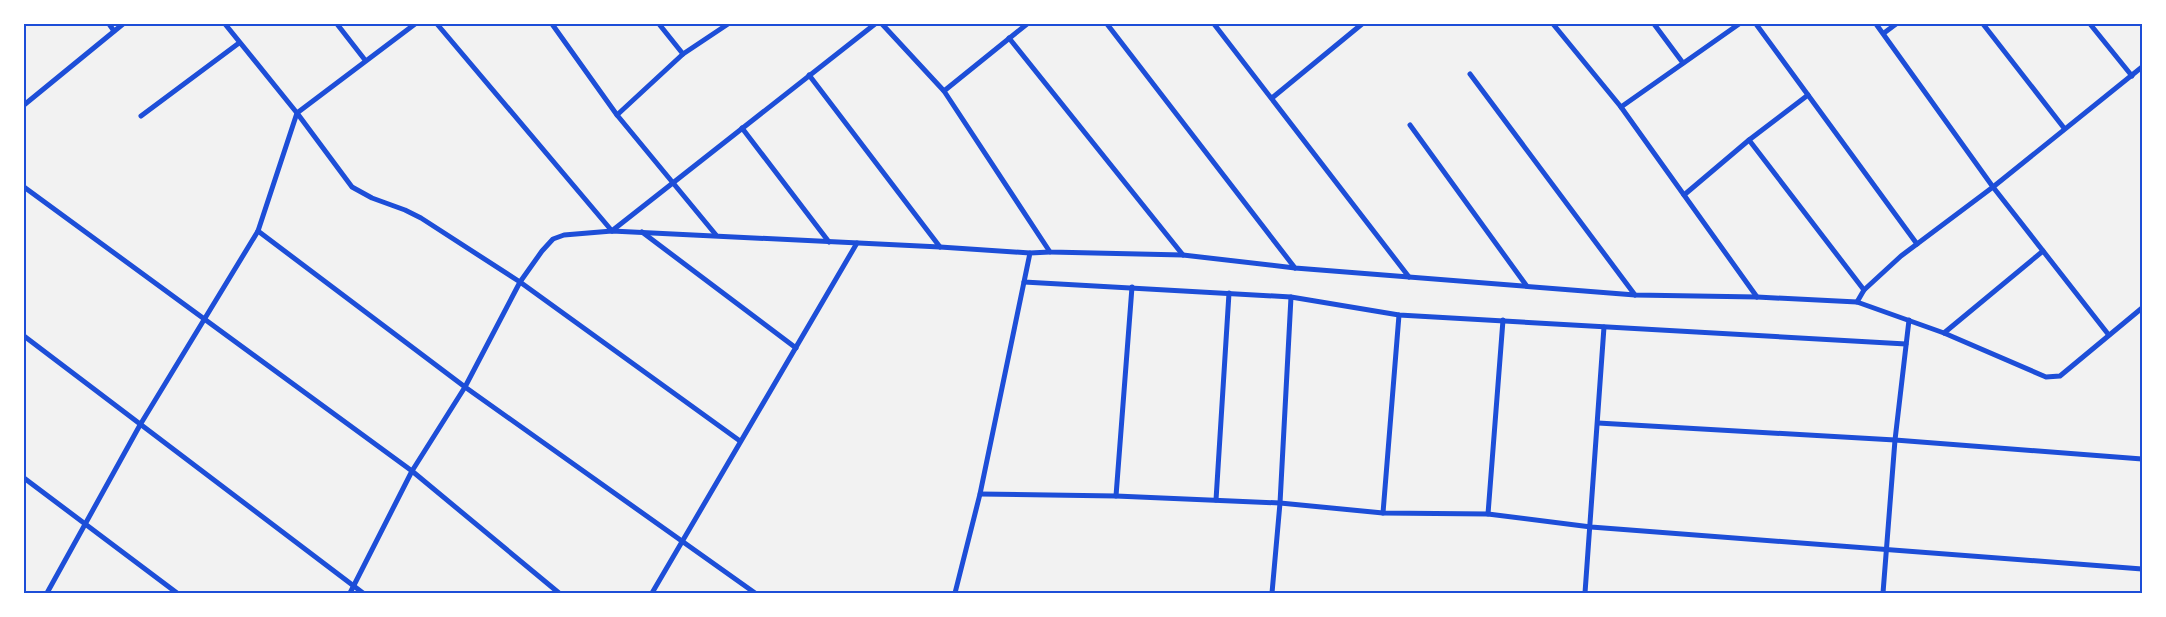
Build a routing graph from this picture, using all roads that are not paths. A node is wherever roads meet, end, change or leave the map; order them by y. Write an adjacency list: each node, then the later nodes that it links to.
1 (110, 24): 24 (street)
2 (123, 24): 24 (street)
3 (225, 24): 27 (street)
4 (337, 24): 29 (street)
5 (414, 24): 29 (street)
6 (437, 24): 52 (street)
7 (552, 24): 41 (street)
8 (659, 24): 28 (street)
9 (728, 24): 28 (street)
10 (876, 24): 33 (street)
11 (882, 24): 35 (street)
12 (1027, 24): 26 (street)
13 (1107, 24): 63 (street)
14 (1214, 24): 37 (street)
15 (1362, 24): 37 (street)
16 (1553, 24): 39 (street)
17 (1654, 24): 30 (street)
18 (1739, 24): 30 (street)
19 (1756, 24): 36 (street)
20 (1876, 24): 25 (street)
21 (1896, 24): 25 (street)
22 (1983, 24): 45 (street)
23 (2090, 24): 34 (street)
24 (114, 31): 38 (street)
25 (1884, 33): 49 (street)
26 (1009, 38): 35 (street); 62 (street)
27 (239, 43): 40 (street); 42 (street)
28 (683, 54): 41 (street)
29 (365, 60): 40 (street)
30 (1683, 63): 39 (street)
31 (2142, 66): 34 (street)
32 (1470, 74): 71 (street)
33 (809, 75): 44 (street); 58 (street)
34 (2132, 76): 45 (street)
35 (944, 91): 60 (street)
36 (1808, 95): 46 (street); 57 (street)
37 (1272, 98): 64 (street)
38 (24, 105)
39 (1621, 107): 50 (street)
40 (297, 113): 51 (street); 65 (street)
41 (617, 115): 47 (street)
42 (141, 116)
43 (1410, 125): 67 (street)
44 (742, 128): 47 (street); 55 (street)
45 (2064, 128): 49 (street)
46 (1749, 140): 50 (street); 69 (street)
47 (672, 184): 52 (street); 54 (street)
48 (24, 187): 77 (street)
49 (1993, 187): 57 (street); 59 (street)
50 (1684, 195): 73 (street)
51 (258, 231): 77 (street); 86 (street)
52 (612, 231): 53 (street); 65 (street)
53 (642, 232): 54 (street); 85 (street)
54 (716, 235): 55 (street)
55 (829, 242): 56 (street)
56 (858, 243): 58 (street); 85 (street)
57 (1917, 244): 69 (street)
58 (940, 247): 61 (street)
59 (2043, 251): 81 (street); 82 (street)
60 (1050, 252): 61 (street); 62 (street)
61 (1030, 254): 66 (street)
62 (1183, 255): 63 (street)
63 (1295, 268): 64 (street)
64 (1409, 277): 67 (street)
65 (520, 282): 86 (street); 90 (street)
66 (1024, 282): 68 (street); 94 (street)
67 (1526, 285): 71 (street)
68 (1132, 287): 70 (street); 95 (street)
69 (1864, 290): 74 (street)
70 (1229, 293): 72 (street); 96 (street)
71 (1635, 295): 73 (street)
72 (1290, 297): 76 (street); 97 (street)
73 (1757, 297): 74 (street)
74 (1857, 302): 79 (street)
75 (2142, 308): 82 (street)
76 (1399, 315): 78 (street); 98 (street)
77 (204, 319): 88 (street); 92 (street)
78 (1503, 320): 80 (street); 99 (street)
79 (1909, 320): 81 (street); 84 (street)
80 (1604, 327): 84 (street); 87 (street)
81 (1944, 333): 82 (street)
82 (2108, 334)
83 (24, 336): 88 (street)
84 (1906, 344): 89 (street)
85 (796, 348): 90 (street)
86 (465, 387): 92 (street); 102 (street)
87 (1598, 423): 89 (street); 101 (street)
88 (140, 424): 100 (street); 105 (street)
89 (1894, 440): 91 (street); 103 (street)
90 (740, 441): 102 (street)
91 (2142, 458)
92 (412, 471): 105 (street); 110 (street)
93 (24, 478): 100 (street)
94 (980, 494): 95 (street); 113 (street)
95 (1116, 496): 96 (street)
96 (1216, 500): 97 (street)
97 (1280, 503): 98 (street); 114 (street)
98 (1383, 513): 99 (street)
99 (1488, 514): 101 (street)
100 (86, 524): 106 (street); 107 (street)
101 (1591, 527): 103 (street); 115 (street)
102 (681, 541): 111 (street); 112 (street)
103 (1887, 550): 104 (street); 116 (street)
104 (2142, 569)
105 (354, 586): 108 (street); 109 (street)
106 (47, 593)
107 (177, 593)
108 (350, 593)
109 (363, 593)
110 (558, 593)
111 (652, 593)
112 (754, 593)
113 (955, 593)
114 (1272, 593)
115 (1585, 593)
116 (1883, 593)

